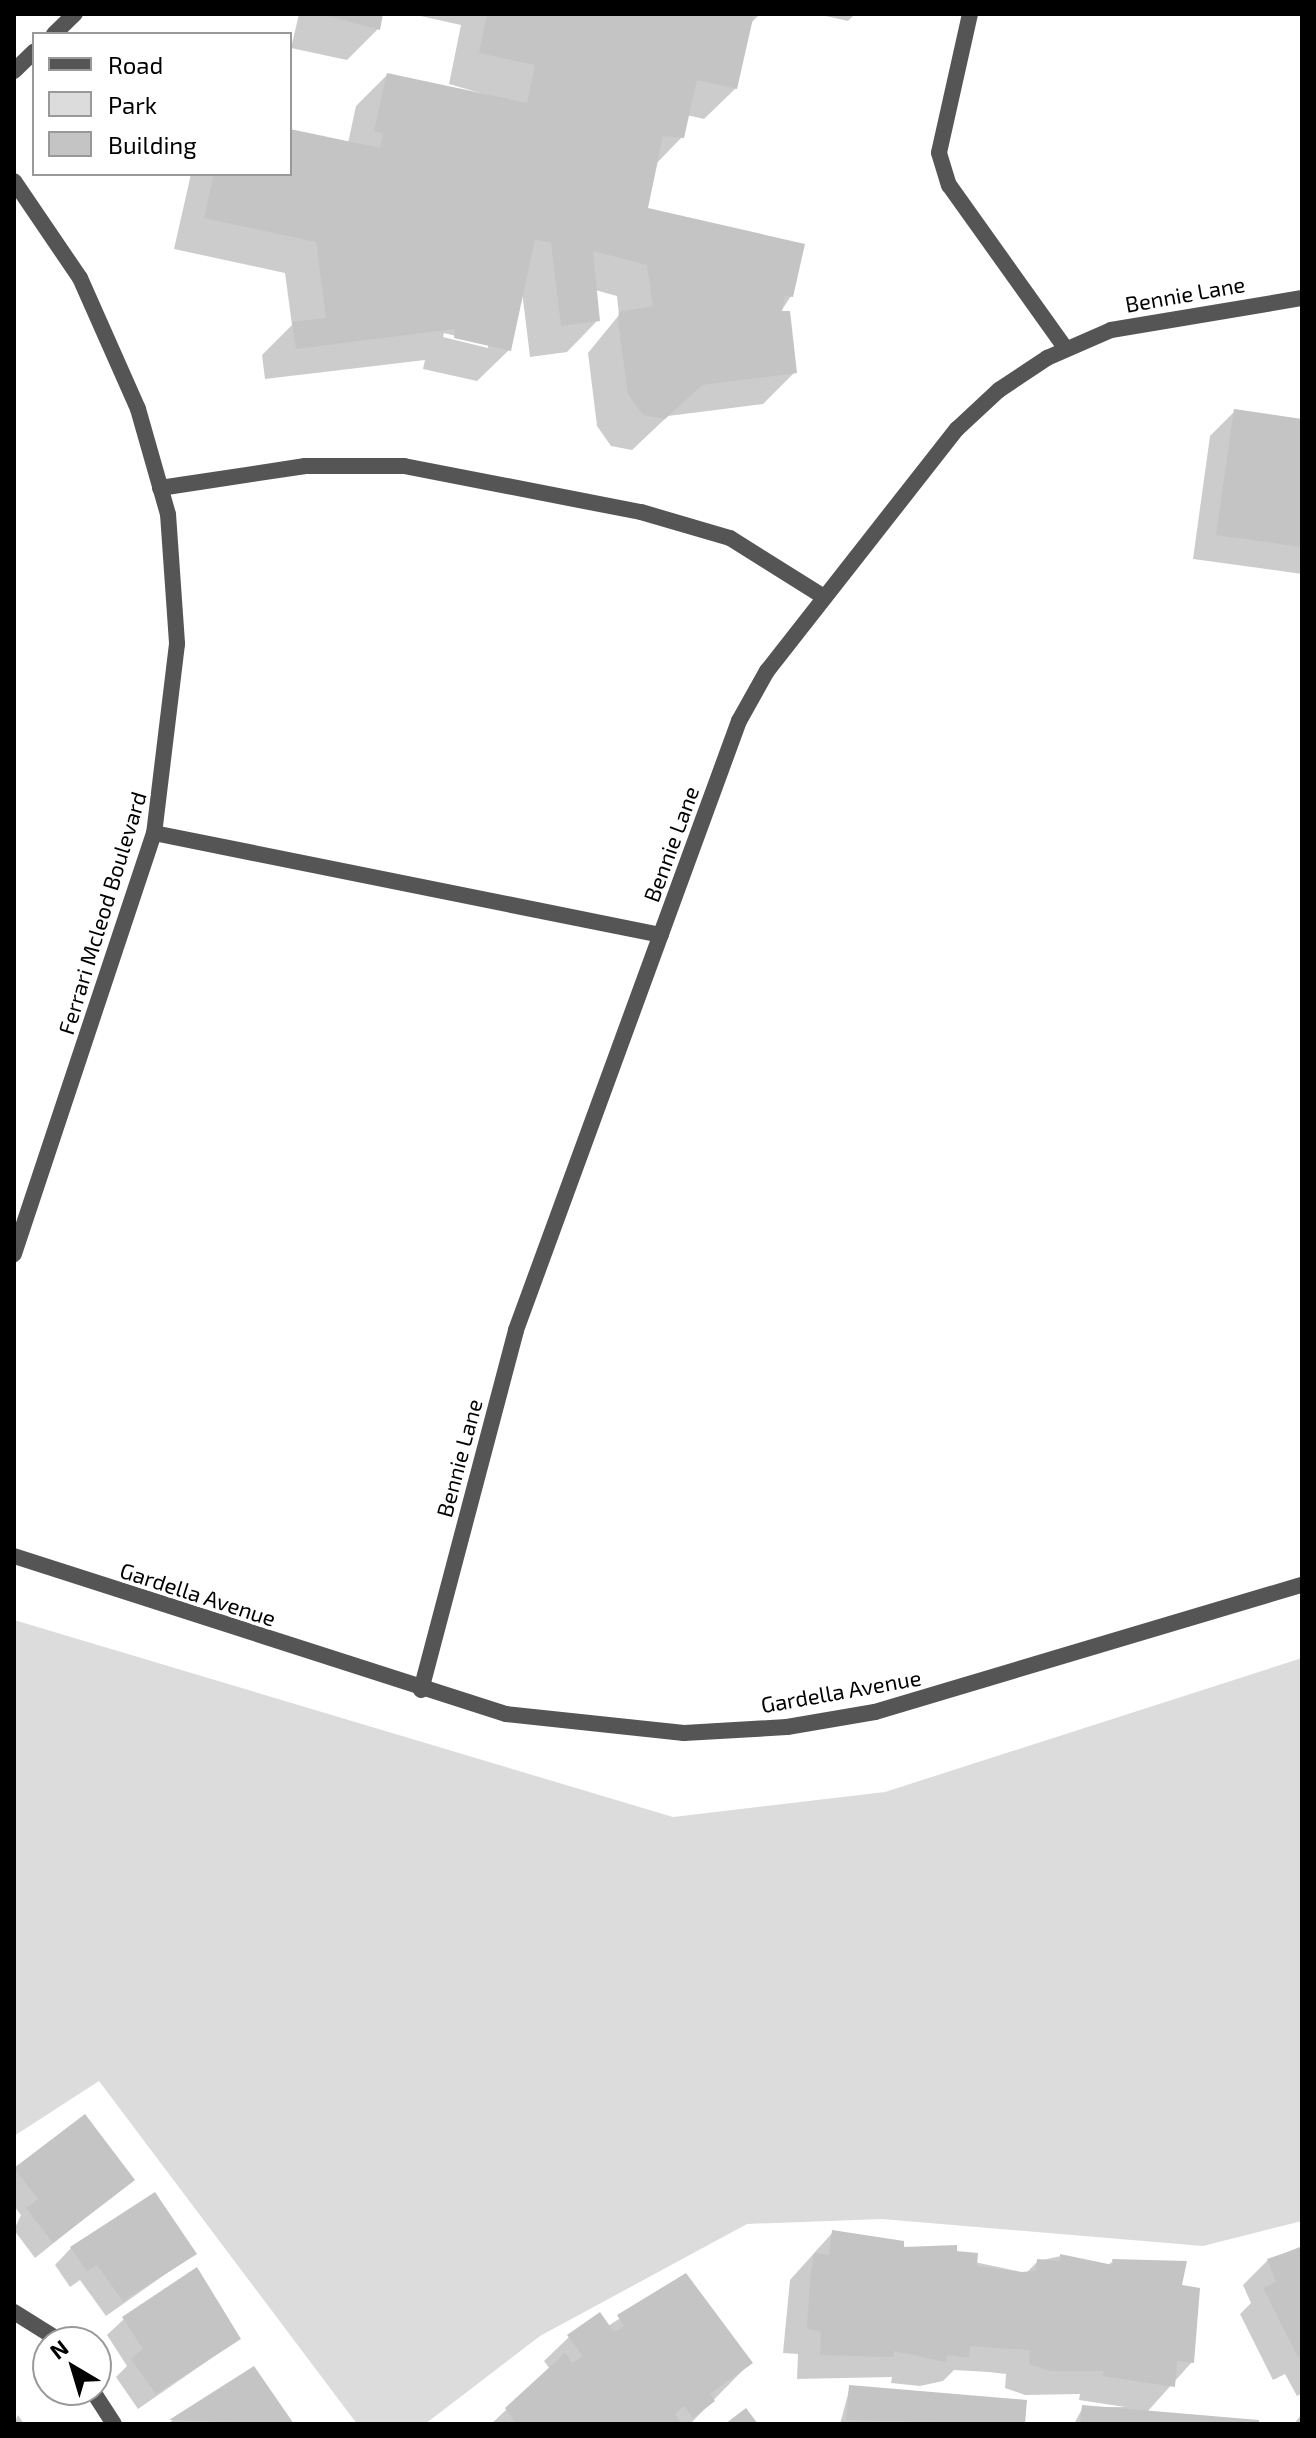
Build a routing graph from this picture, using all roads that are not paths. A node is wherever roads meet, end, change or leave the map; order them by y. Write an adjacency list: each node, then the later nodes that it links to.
1 (75, 14): 3 (street)
2 (970, 14): 8 (street)
3 (56, 32)
4 (32, 54): 5 (street)
5 (14, 71)
6 (14, 181): 9 (street, Ferrari Mcleod Boulevard)
7 (1302, 298): 8 (street, Bennie Lane)
8 (1066, 349): 10 (street, Bennie Lane)
9 (160, 488): 10 (street); 11 (street, Ferrari Mcleod Boulevard)
10 (824, 597): 12 (street, Bennie Lane)
11 (154, 833): 12 (street); 13 (street, Ferrari Mcleod Boulevard)
12 (661, 935): 16 (street, Bennie Lane)
13 (14, 1254)
14 (14, 1556): 16 (street, Gardella Avenue)
15 (1302, 1585): 16 (street, Gardella Avenue)
16 (421, 1690)
17 (14, 2312): 18 (street)
18 (36, 2326)
19 (102, 2406): 20 (street)
20 (114, 2424)

